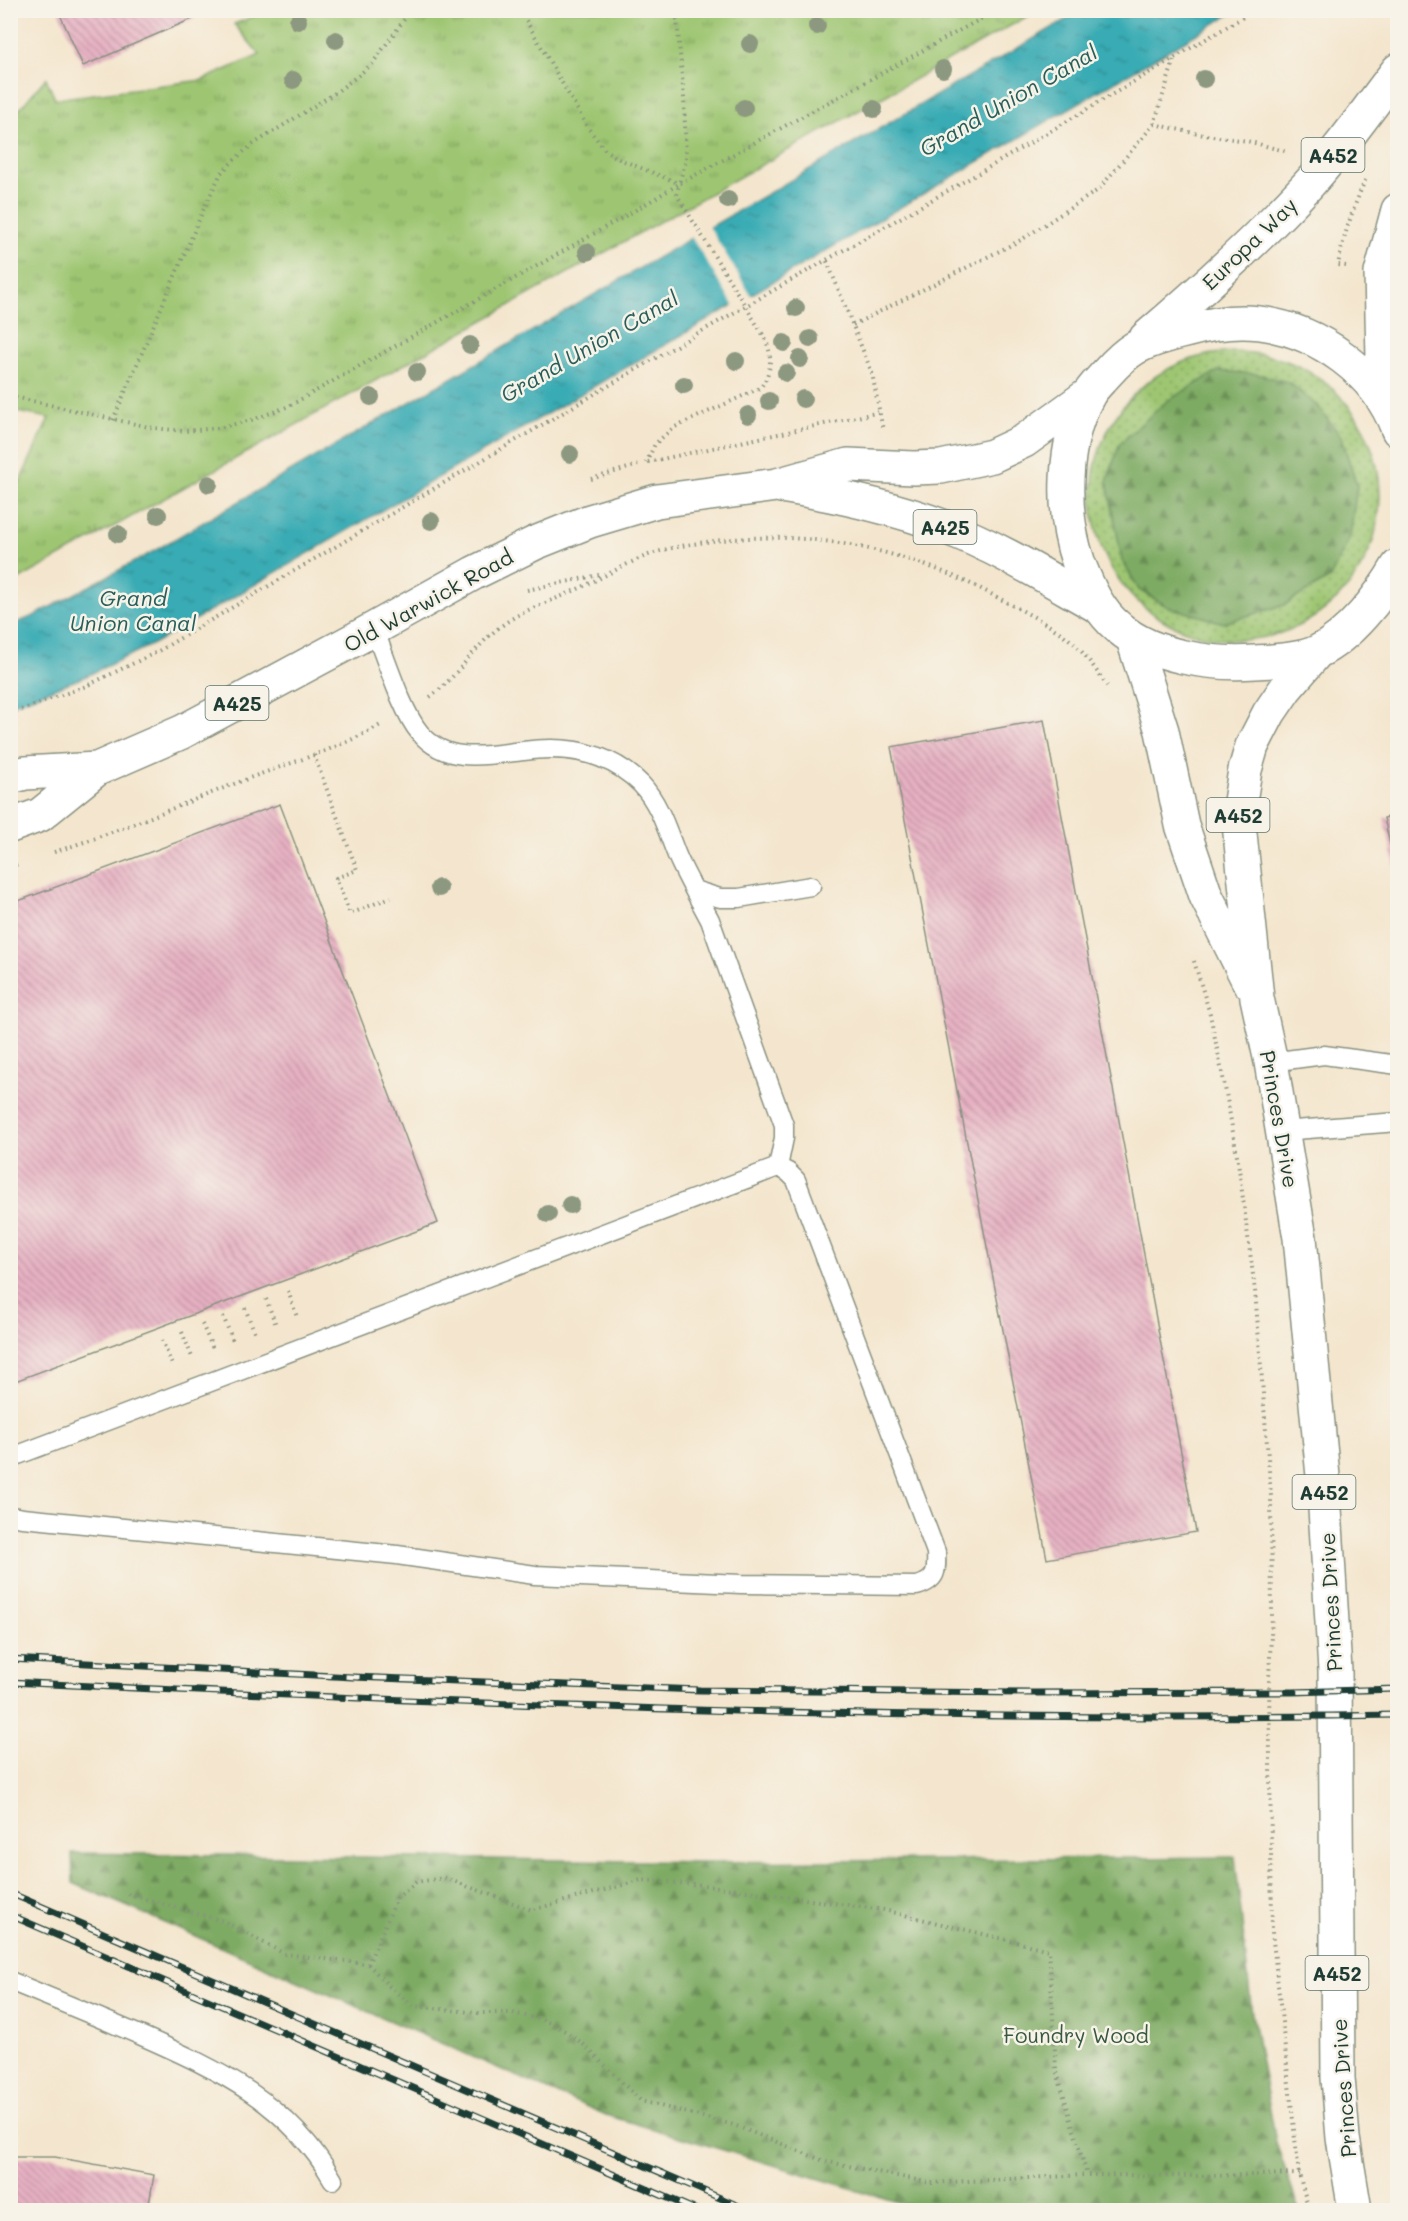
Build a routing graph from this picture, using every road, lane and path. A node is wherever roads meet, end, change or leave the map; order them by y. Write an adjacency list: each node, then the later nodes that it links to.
1 (411, 10): 20 (path)
2 (520, 10): 11 (path)
3 (676, 10): 11 (path)
4 (996, 10): 11 (path)
5 (1255, 10): 6 (path)
6 (1175, 56): 8 (path); 13 (path)
7 (1398, 70): 16 (main road, Europa Way / A452)
8 (1154, 124): 9 (path); 15 (path)
9 (1298, 154)
10 (1370, 170): 14 (path)
11 (679, 184): 19 (path, bridge); 20 (path)
12 (1398, 210): 21 (main road)
13 (827, 261): 15 (path); 35 (path)
14 (1346, 266)
15 (854, 325): 19 (path)
16 (1133, 349): 17 (main road, A425); 21 (main road, A425)
17 (1088, 395): 23 (main road, Old Warwick Road / A425); 28 (main road, A425)
18 (10, 396): 20 (path)
19 (880, 412): 22 (path)
20 (113, 420)
21 (1394, 420)
22 (885, 440)
23 (777, 485): 28 (main road, Old Warwick Road / A425); 30 (main road, Old Warwick Road / A425)
24 (669, 540): 25 (path)
25 (672, 548): 33 (path); 34 (path)
26 (1398, 566): 29 (main road, A425)
27 (1398, 597): 29 (main road, A425)
28 (1099, 607): 31 (main road, A425)
29 (1368, 609): 32 (main road, A425)
30 (374, 629): 38 (main road, Old Warwick Road / A425); 45 (lane)
31 (1133, 639): 32 (main road, A425); 48 (main road, Princes Drive / A452)
32 (1316, 652): 48 (main road, Princes Drive / A452)
33 (1112, 692)
34 (432, 696)
35 (10, 714)
36 (379, 726): 37 (path)
37 (314, 755): 41 (path); 46 (path)
38 (97, 769): 39 (main road, Old Warwick Road / A425); 40 (main road, Old Warwick Road / A425)
39 (10, 777)
40 (10, 826)
41 (47, 854)
42 (20, 863): 43 (path)
43 (10, 867)
44 (811, 886): 45 (lane)
45 (694, 890): 53 (lane)
46 (391, 897)
47 (1193, 956): 73 (path)
48 (1257, 998): 49 (main road, Princes Drive / A452)
49 (1271, 1062): 50 (lane); 52 (main road, Princes Drive / A452)
50 (1398, 1065)
51 (1398, 1122): 52 (lane)
52 (1282, 1131): 77 (main road, Princes Drive / A452)
53 (778, 1167): 68 (lane); 69 (lane)
54 (288, 1291): 58 (path)
55 (266, 1299): 60 (path)
56 (245, 1308): 62 (path)
57 (223, 1316): 64 (path)
58 (298, 1319)
59 (202, 1324): 65 (path)
60 (277, 1328)
61 (182, 1332): 66 (path)
62 (256, 1335)
63 (162, 1340): 67 (path)
64 (234, 1343)
65 (213, 1351)
66 (193, 1359)
67 (176, 1376)
68 (10, 1458)
69 (10, 1516)
70 (128, 1894): 71 (path)
71 (368, 1965): 74 (path); 74 (path)
72 (10, 1981): 75 (lane)
73 (1299, 2174): 74 (path); 76 (path)
74 (1087, 2175)
75 (333, 2180)
76 (1309, 2211)
77 (1355, 2211)

